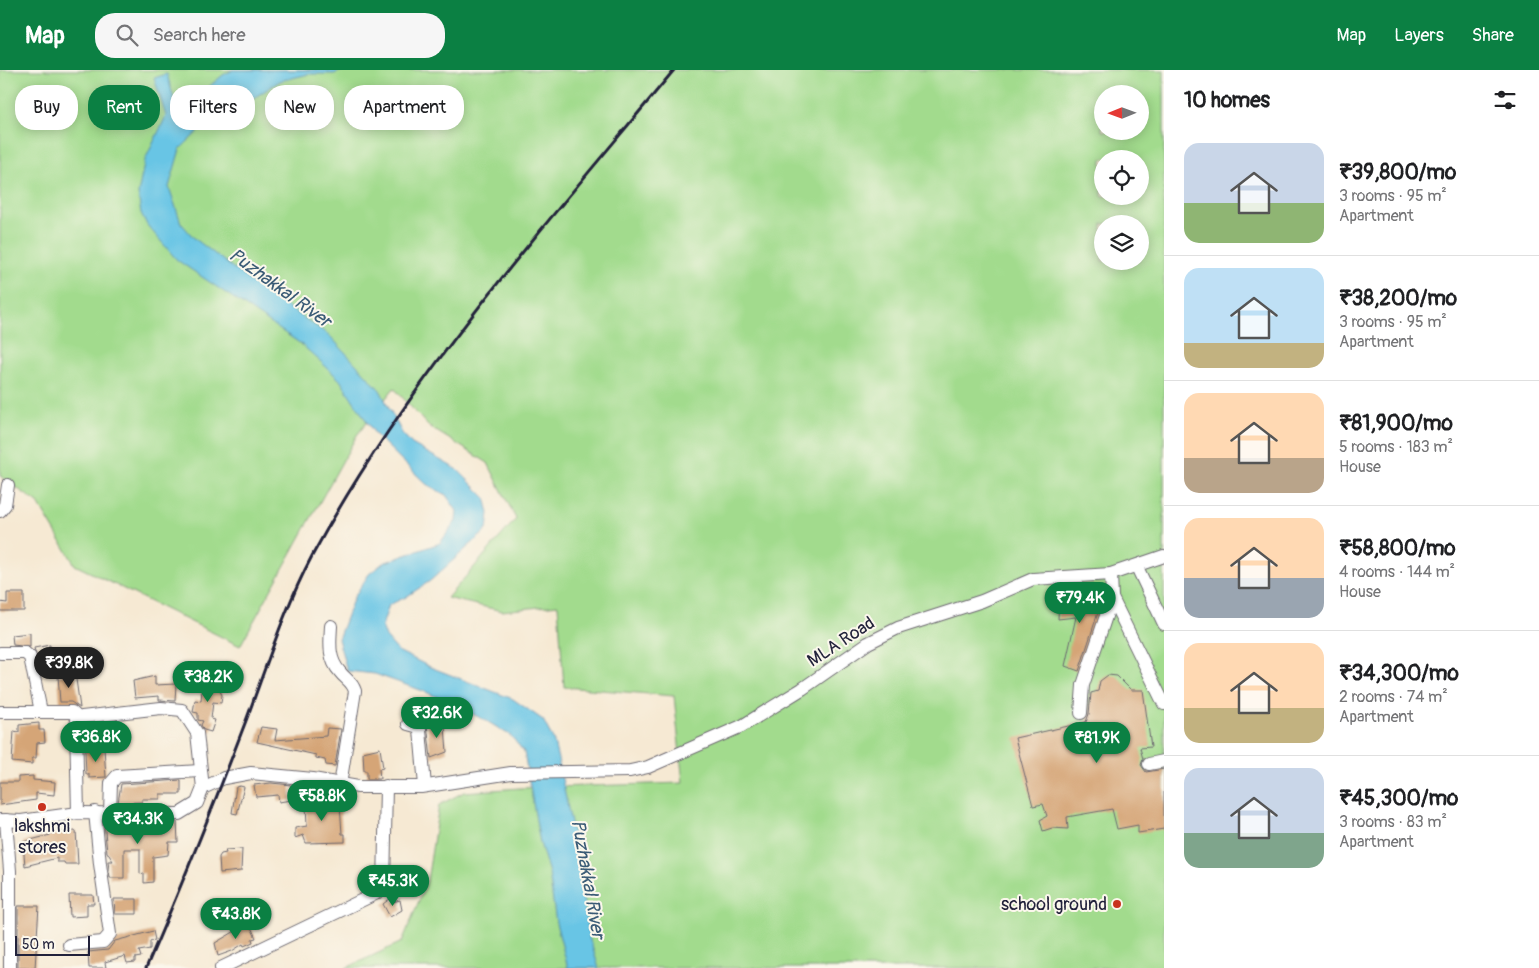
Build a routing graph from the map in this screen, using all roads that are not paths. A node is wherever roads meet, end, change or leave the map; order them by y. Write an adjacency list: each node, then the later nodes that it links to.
1 (8, 485): 2 (street)
2 (0, 511)
3 (1164, 556): 4 (street, MLA Road)
4 (1137, 567): 5 (street, MLA Road); 7 (street)
5 (1111, 574): 6 (street); 21 (street, MLA Road)
6 (1112, 598): 10 (street); 13 (street)
7 (1164, 624)
8 (331, 626): 19 (street)
9 (0, 652): 12 (street)
10 (1164, 704)
11 (0, 712): 12 (street)
12 (41, 712): 14 (street)
13 (1081, 712)
14 (78, 718): 18 (street); 24 (street)
15 (408, 724): 21 (street)
16 (1164, 761): 17 (street)
17 (1149, 764)
18 (200, 771): 22 (street); 25 (street)
19 (340, 785): 20 (street, MLA Road); 22 (street, MLA Road)
20 (386, 786): 21 (street, MLA Road); 29 (street)
21 (426, 786)
22 (203, 788): 25 (street)
23 (95, 812): 24 (street); 25 (street); 27 (street)
24 (78, 813): 26 (street)
25 (110, 813)
26 (3, 820): 28 (street)
27 (69, 945)
28 (10, 968)
29 (221, 968)

